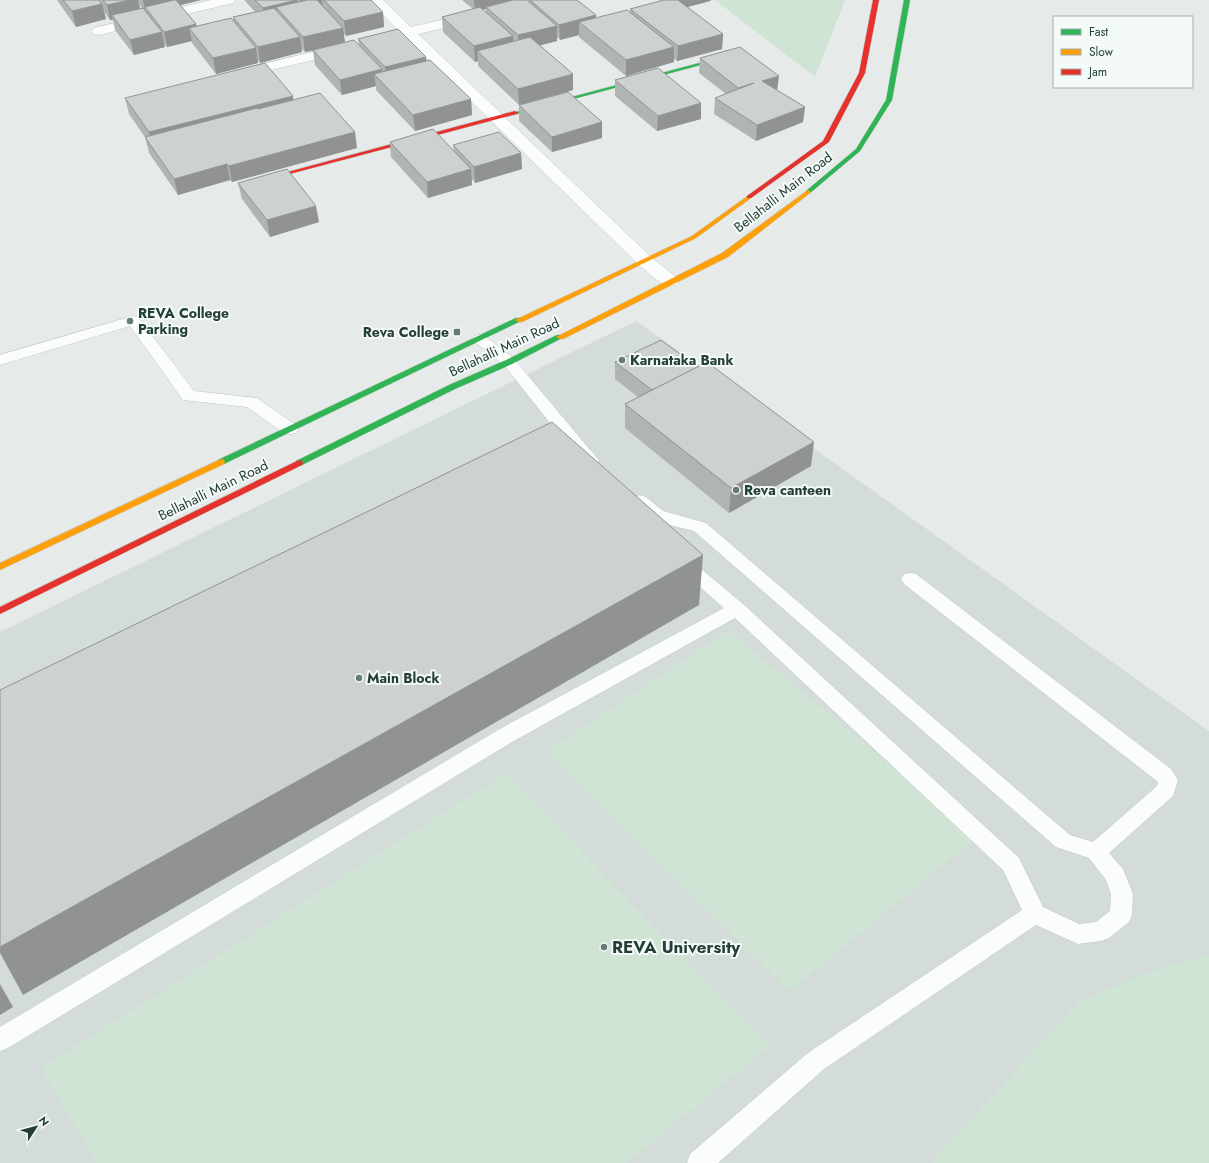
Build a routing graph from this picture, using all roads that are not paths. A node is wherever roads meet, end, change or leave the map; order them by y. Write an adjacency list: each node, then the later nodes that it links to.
1 (228, 0): 6 (street)
2 (375, 0): 7 (street)
3 (876, 0): 14 (main road, Bellahalli Main Road)
4 (907, 0): 15 (main road, Bellahalli Main Road)
5 (485, 13): 7 (street)
6 (99, 31)
7 (408, 32): 8 (street); 12 (street)
8 (386, 38)
9 (357, 45): 11 (street)
10 (720, 58): 12 (main road)
11 (229, 76)
12 (497, 118): 13 (main road); 14 (street)
13 (249, 183)
14 (645, 261): 15 (street); 16 (main road, Bellahalli Main Road)
15 (670, 281): 18 (main road, Bellahalli Main Road)
16 (480, 339): 18 (lane); 19 (main road, Bellahalli Main Road)
17 (0, 360): 19 (lane)
18 (509, 362): 20 (lane); 26 (main road, Bellahalli Main Road)
19 (290, 429): 23 (main road, Bellahalli Main Road)
20 (605, 472)
21 (628, 491): 22 (lane)
22 (657, 515): 25 (lane); 27 (lane)
23 (0, 566)
24 (910, 579): 27 (lane)
25 (738, 609): 28 (lane); 29 (lane)
26 (0, 611)
27 (1096, 852): 28 (lane)
28 (1036, 914): 30 (lane)
29 (0, 1040)
30 (699, 1163)

